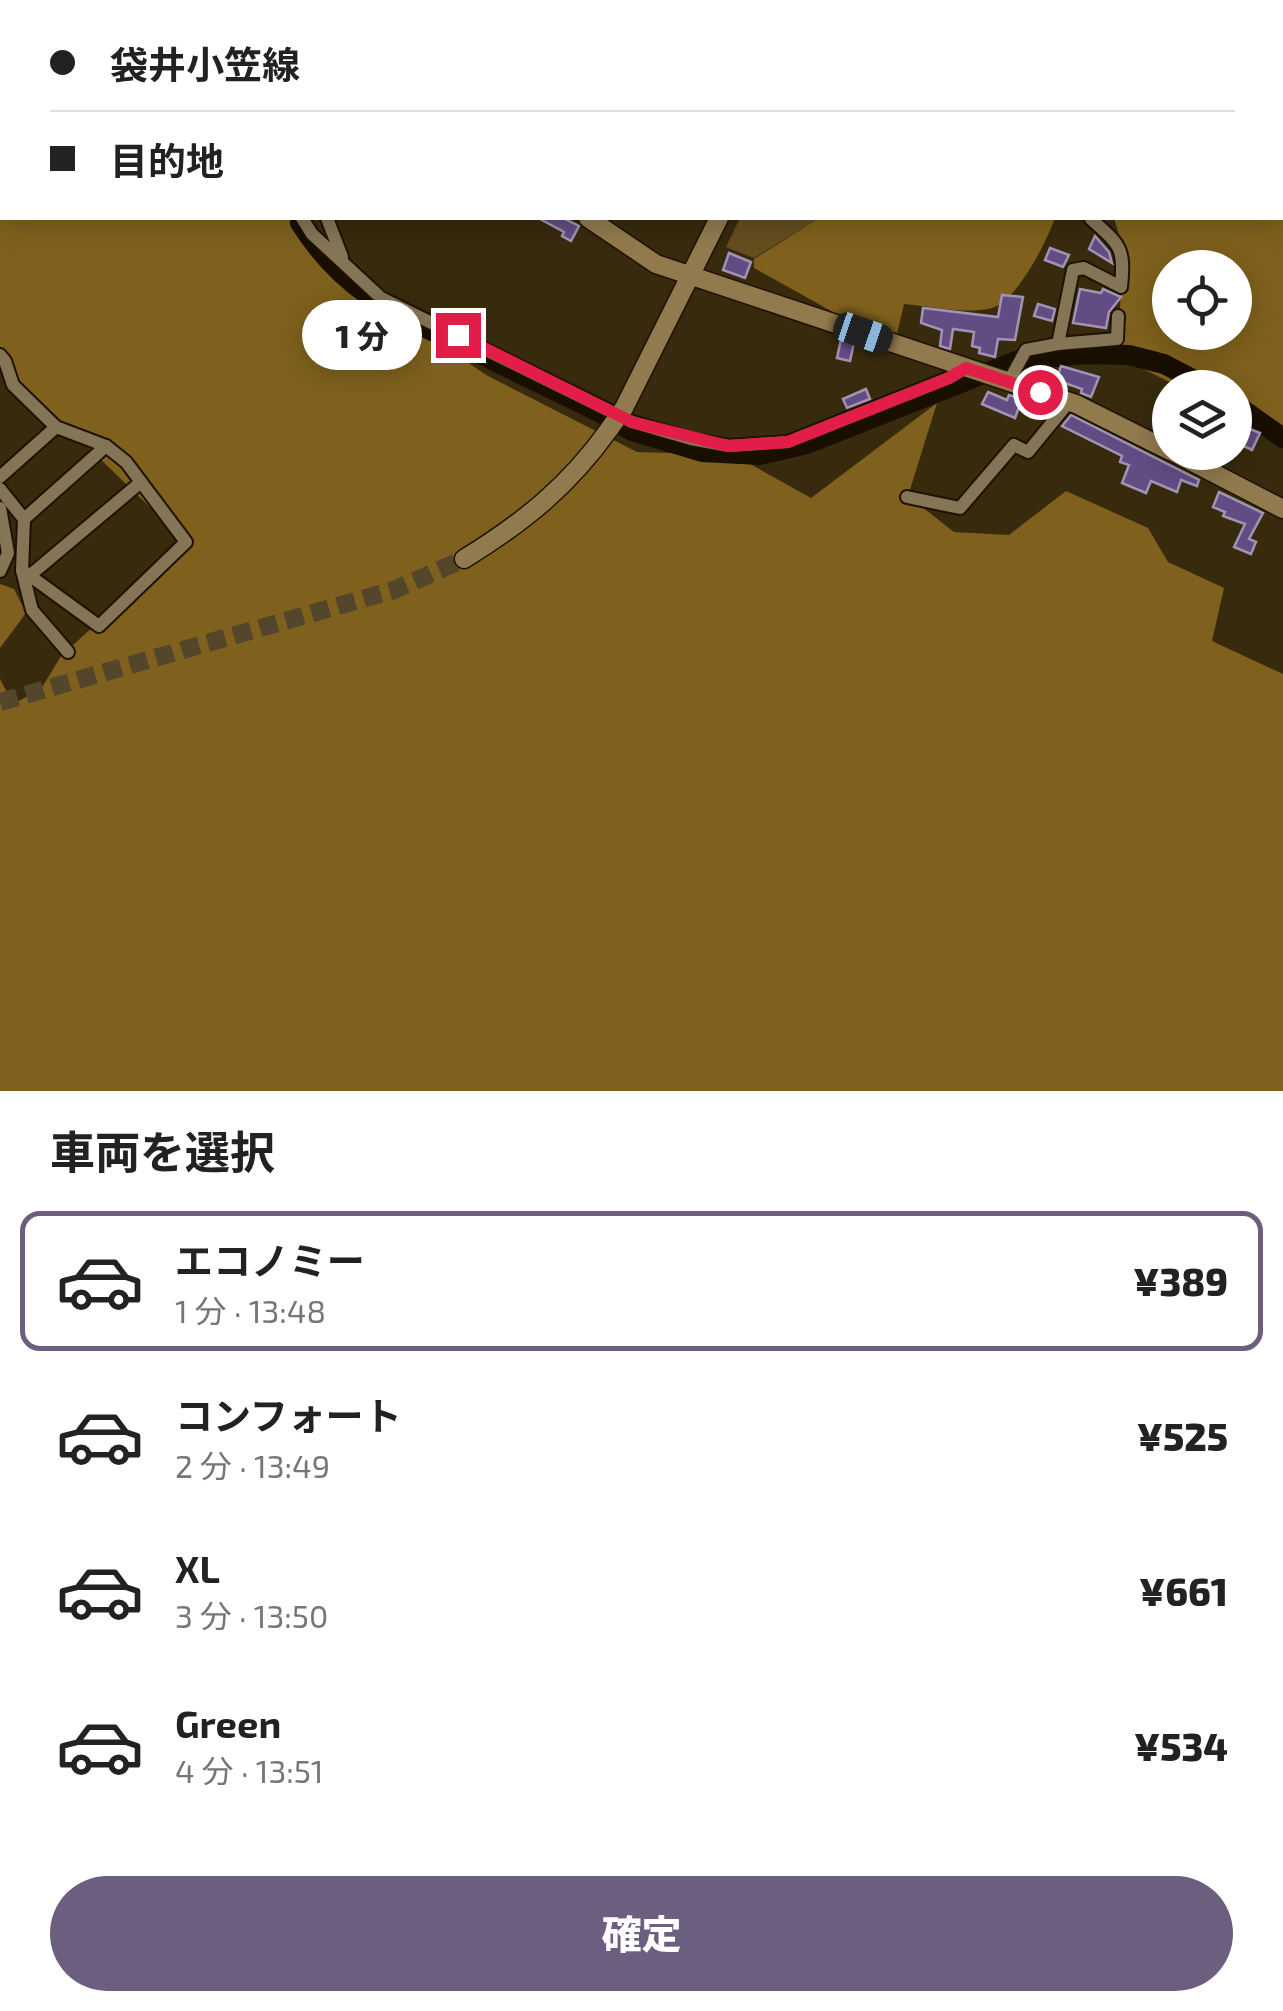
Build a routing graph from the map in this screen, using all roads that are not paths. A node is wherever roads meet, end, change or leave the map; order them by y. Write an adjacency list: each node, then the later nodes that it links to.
1 (328, 220): 6 (street)
2 (591, 220): 7 (main road)
3 (718, 220): 7 (main road)
4 (1092, 220): 9 (street)
5 (309, 221): 6 (street)
6 (344, 264): 11 (street)
7 (691, 276): 11 (main road); 25 (main road, bridge)
8 (1118, 316): 9 (street)
9 (1058, 344): 12 (street)
10 (0, 356): 14 (street)
11 (966, 368): 12 (main road)
12 (1010, 382): 13 (main road)
13 (1070, 402): 15 (main road); 21 (street)
14 (56, 427): 16 (street); 18 (street)
15 (1152, 443)
16 (106, 446): 19 (street); 24 (street)
17 (1206, 470): 23 (main road)
18 (0, 476)
19 (141, 482): 27 (street); 27 (street)
20 (0, 489): 24 (street)
21 (908, 497)
22 (0, 508): 26 (street)
23 (1283, 509)
24 (24, 519): 27 (street)
25 (464, 559)
26 (0, 571)
27 (25, 574): 28 (street)
28 (68, 652)

